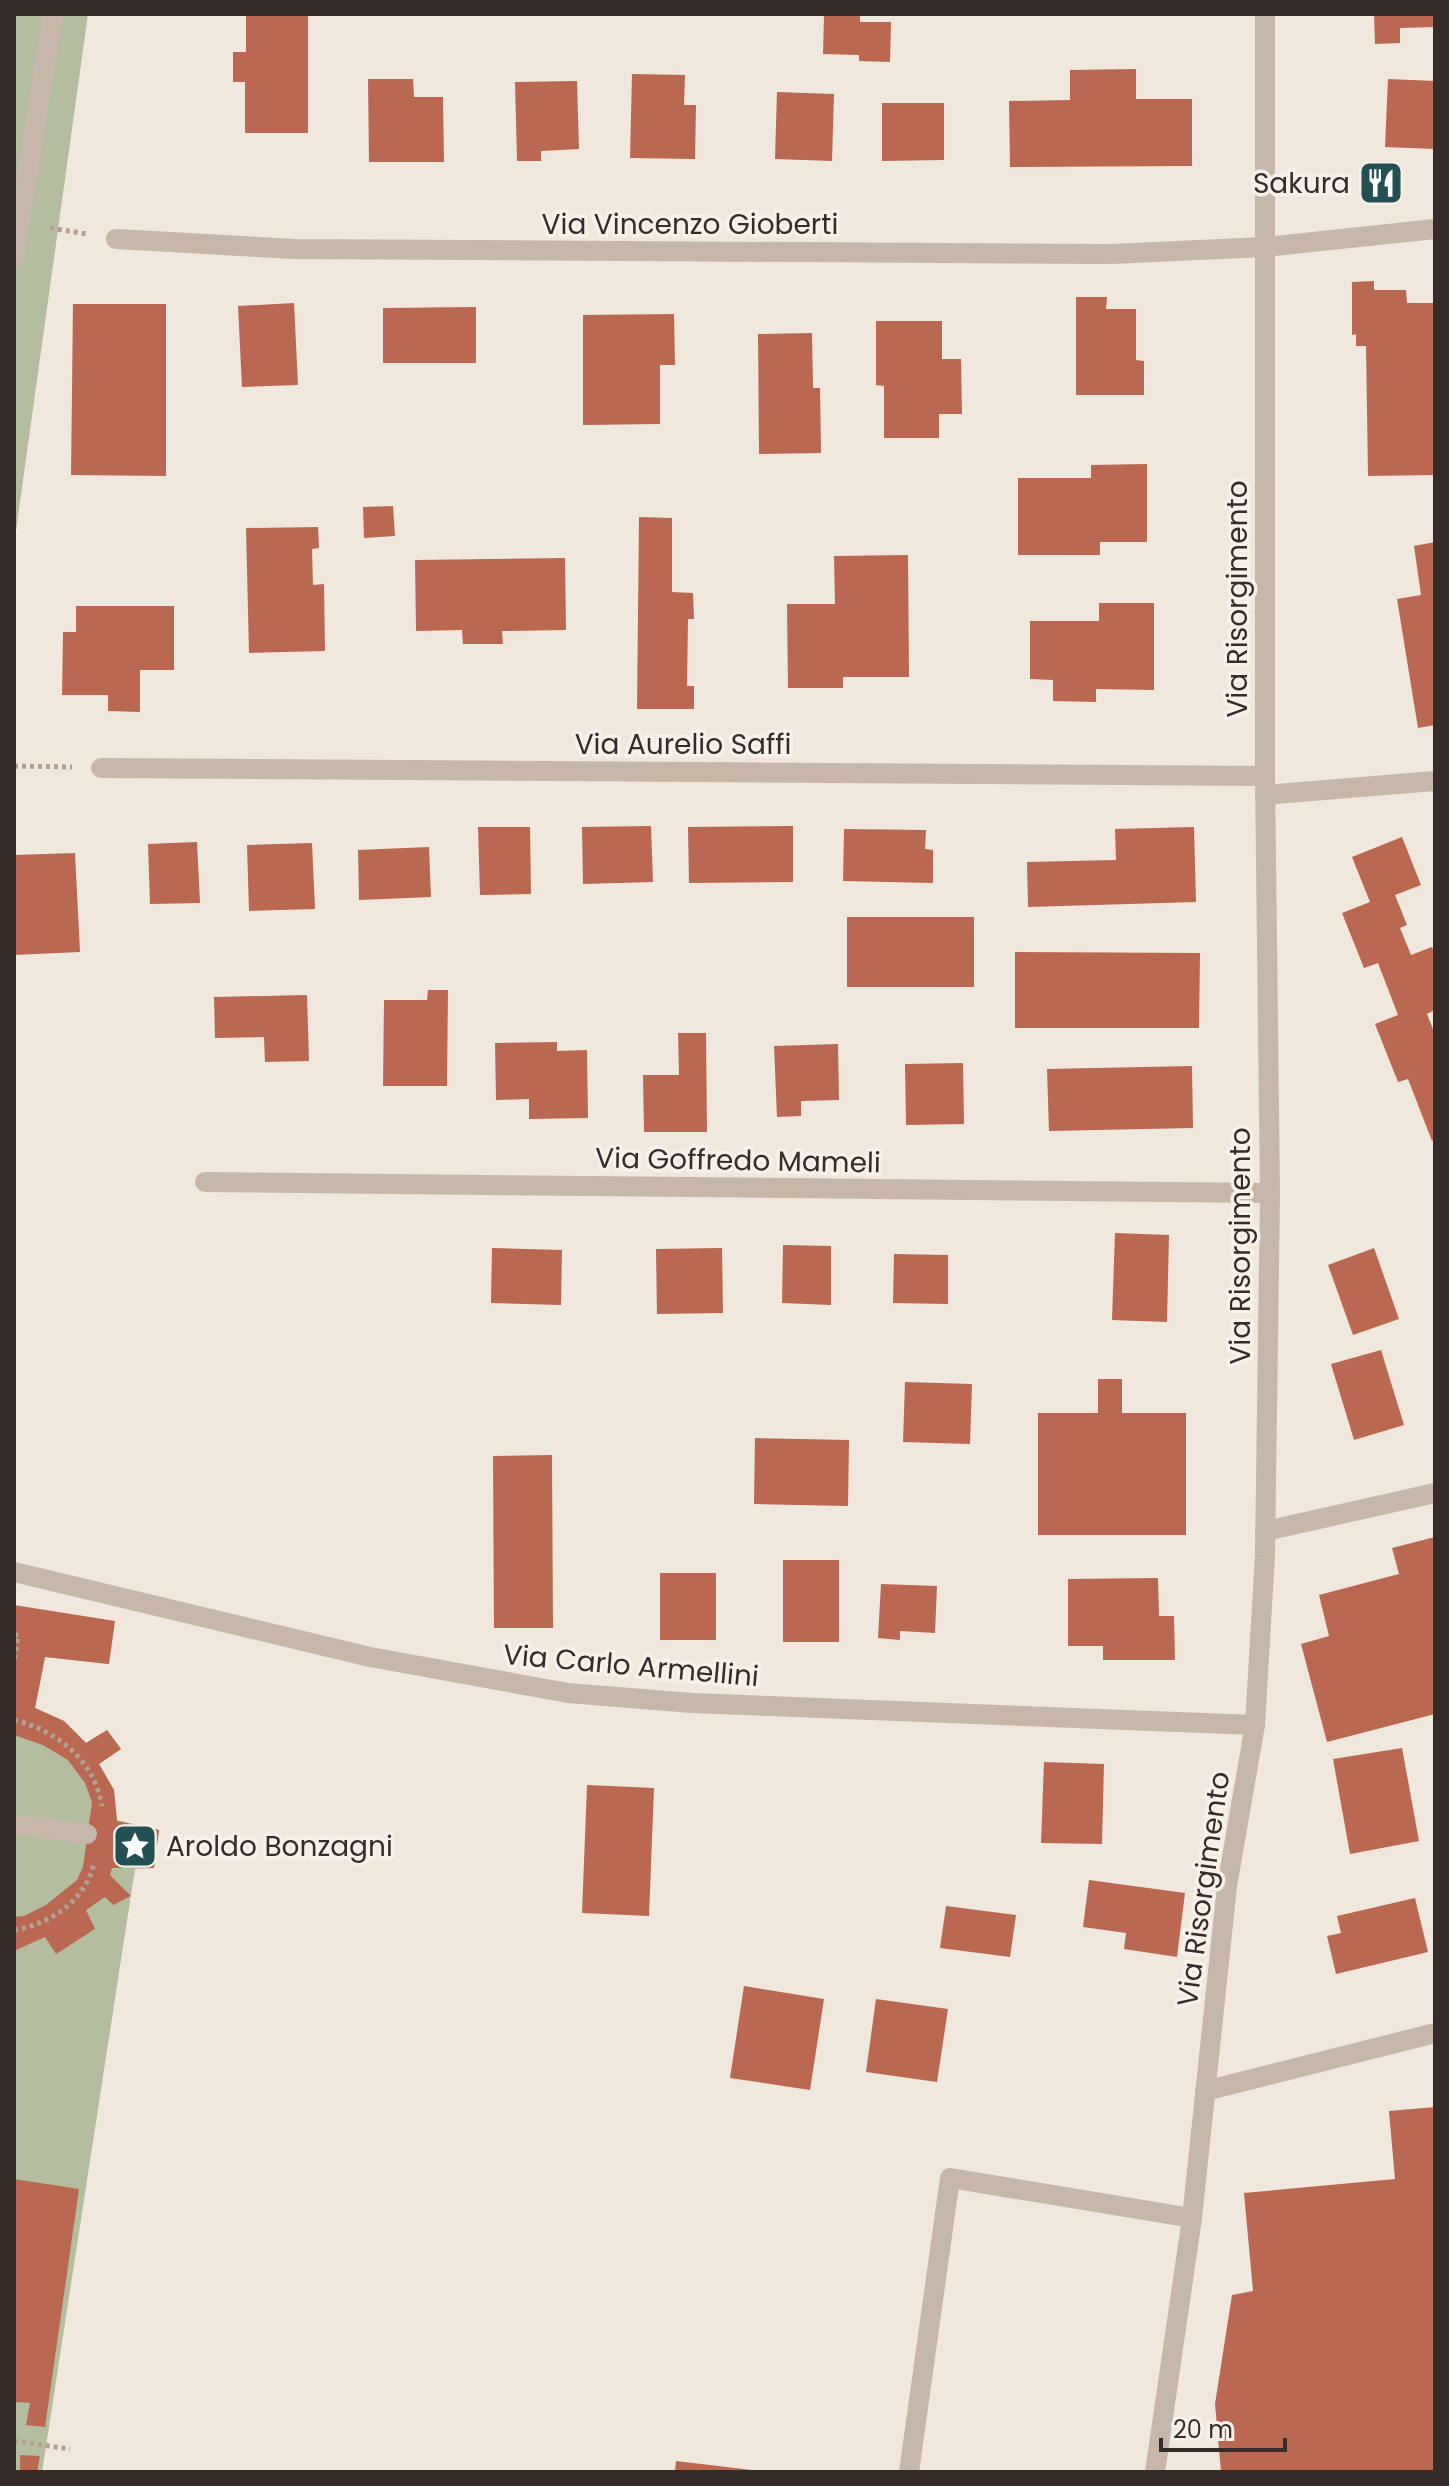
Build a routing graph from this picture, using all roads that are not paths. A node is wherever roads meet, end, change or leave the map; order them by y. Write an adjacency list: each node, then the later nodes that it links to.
1 (53, 14): 6 (street)
2 (1265, 14): 5 (street, Via Risorgimento)
3 (1435, 229): 5 (street, Via Vincenzo Gioberti)
4 (116, 239): 5 (street, Via Vincenzo Gioberti)
5 (1265, 247): 9 (street, Via Risorgimento)
6 (14, 258)
7 (101, 768): 9 (street, Via Aurelio Saffi)
8 (1435, 781): 9 (street, Via Aurelio Saffi)
9 (1265, 786): 11 (street, Via Risorgimento)
10 (205, 1182): 11 (street, Via Goffredo Mameli)
11 (1270, 1193): 13 (street, Via Risorgimento)
12 (1435, 1493): 13 (street)
13 (1265, 1531): 15 (street, Via Risorgimento)
14 (14, 1572): 15 (street, Via Carlo Armellini)
15 (1255, 1725): 19 (street, Via Risorgimento)
16 (14, 1824): 17 (street)
17 (87, 1834)
18 (1435, 2033): 19 (street)
19 (1205, 2091): 20 (street, Via Risorgimento)
20 (1192, 2218): 21 (street); 22 (street, Via Risorgimento)
21 (909, 2472)
22 (1155, 2472)

